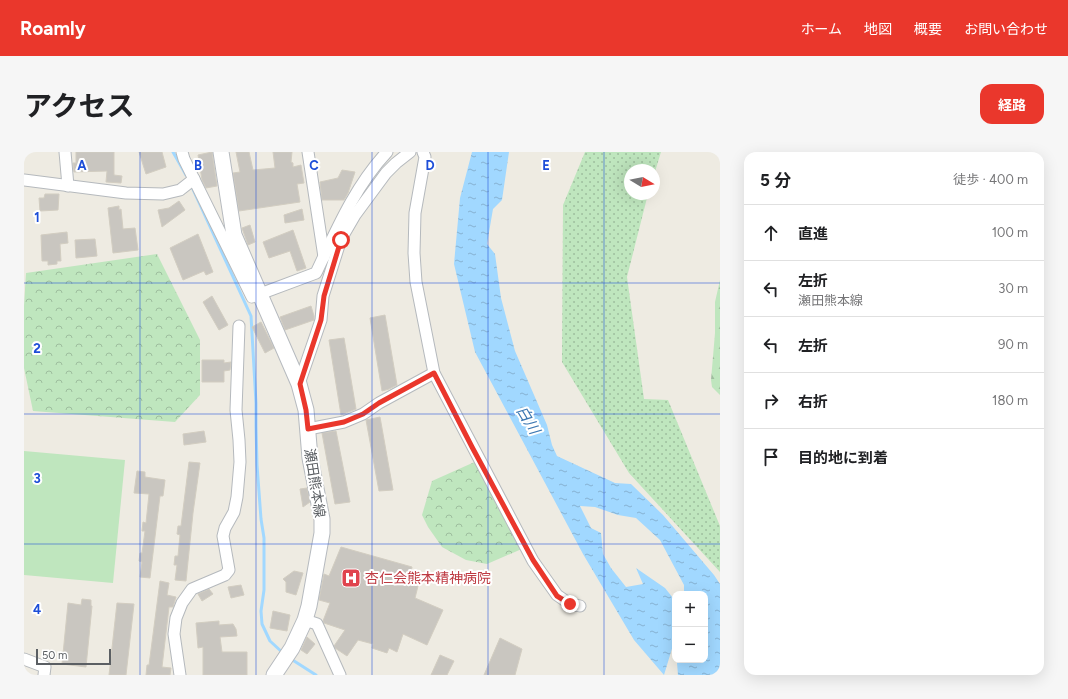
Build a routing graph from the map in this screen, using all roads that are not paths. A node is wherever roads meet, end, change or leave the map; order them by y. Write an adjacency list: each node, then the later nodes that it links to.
1 (65, 152): 10 (street)
2 (182, 152): 8 (street)
3 (221, 152): 12 (main road, 瀬田熊本線)
4 (308, 152): 11 (street)
5 (387, 152): 11 (street)
6 (410, 152): 15 (street)
7 (423, 152): 14 (street)
8 (194, 179): 10 (street); 12 (street)
9 (24, 180): 10 (street)
10 (68, 186)
11 (324, 257): 12 (street)
12 (260, 294): 15 (main road, 瀬田熊本線)
13 (239, 326): 22 (street)
14 (434, 373): 16 (street); 17 (street)
15 (300, 384): 16 (main road, 瀬田熊本線)
16 (308, 429): 18 (main road, 瀬田熊本線)
17 (580, 606)
18 (305, 620): 20 (main road, 瀬田熊本線); 23 (street)
19 (24, 659): 21 (street)
20 (275, 673)
21 (44, 675)
22 (180, 675)
23 (340, 675)

